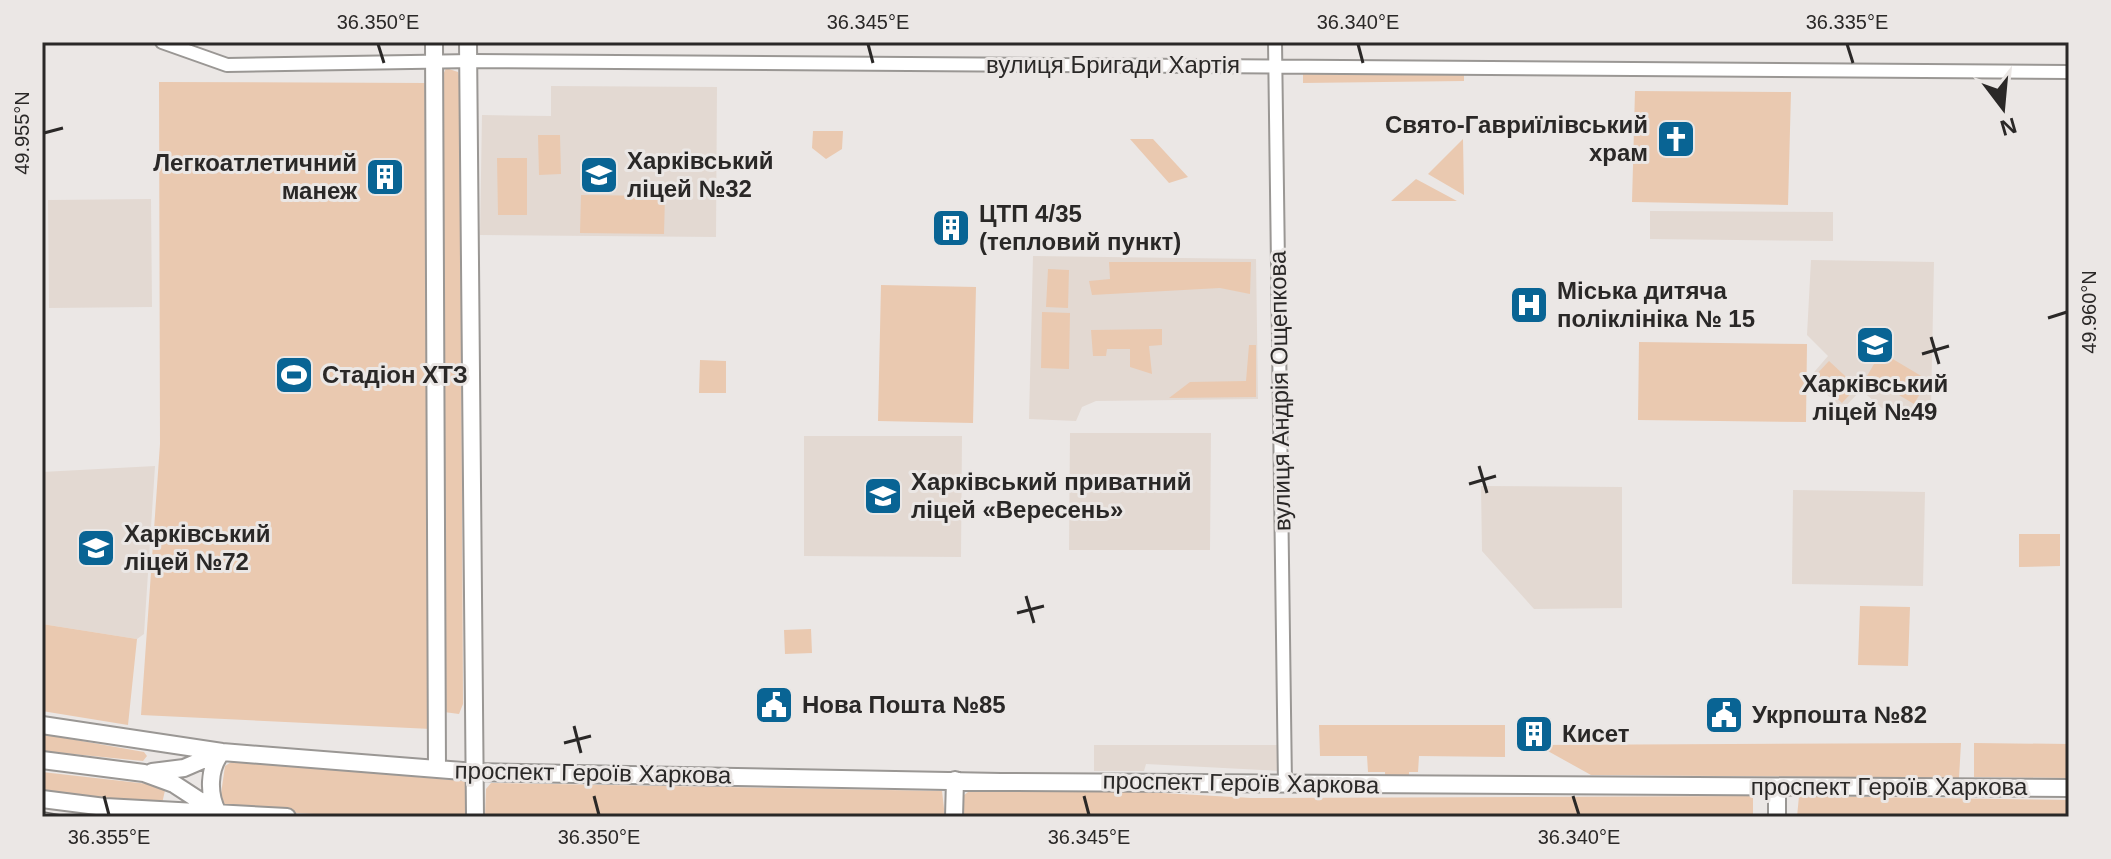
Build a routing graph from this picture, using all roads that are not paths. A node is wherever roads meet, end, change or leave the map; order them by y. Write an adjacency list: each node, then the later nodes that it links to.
1 (162, 42): 5 (street, вулиця Бригади Хартія)
2 (434, 42): 5 (main road)
3 (468, 42): 6 (main road)
4 (1275, 42): 7 (street, вулиця Андрія Ощепкова)
5 (434, 61): 6 (street, вулиця Бригади Хартія); 12 (main road)
6 (468, 61): 7 (street, вулиця Бригади Хартія); 13 (main road)
7 (1276, 66): 8 (street, вулиця Бригади Хартія); 16 (street, вулиця Андрія Ощепкова)
8 (2069, 72)
9 (42, 725): 10 (main road, проспект Героїв Харкова)
10 (222, 752): 12 (main road, проспект Героїв Харкова); 14 (main road); 20 (main road)
11 (42, 760): 14 (main road)
12 (437, 769): 13 (main road, проспект Героїв Харкова)
13 (475, 772): 15 (main road, проспект Героїв Харкова); 22 (main road)
14 (144, 773): 20 (main road)
15 (955, 780): 16 (main road, проспект Героїв Харкова); 23 (main road)
16 (1285, 785): 17 (main road, проспект Героїв Харкова)
17 (1777, 787): 18 (main road, проспект Героїв Харкова); 24 (main road)
18 (2069, 788)
19 (42, 799): 20 (main road)
20 (218, 813): 21 (main road)
21 (287, 817)
22 (475, 817)
23 (954, 817)
24 (1777, 817)

